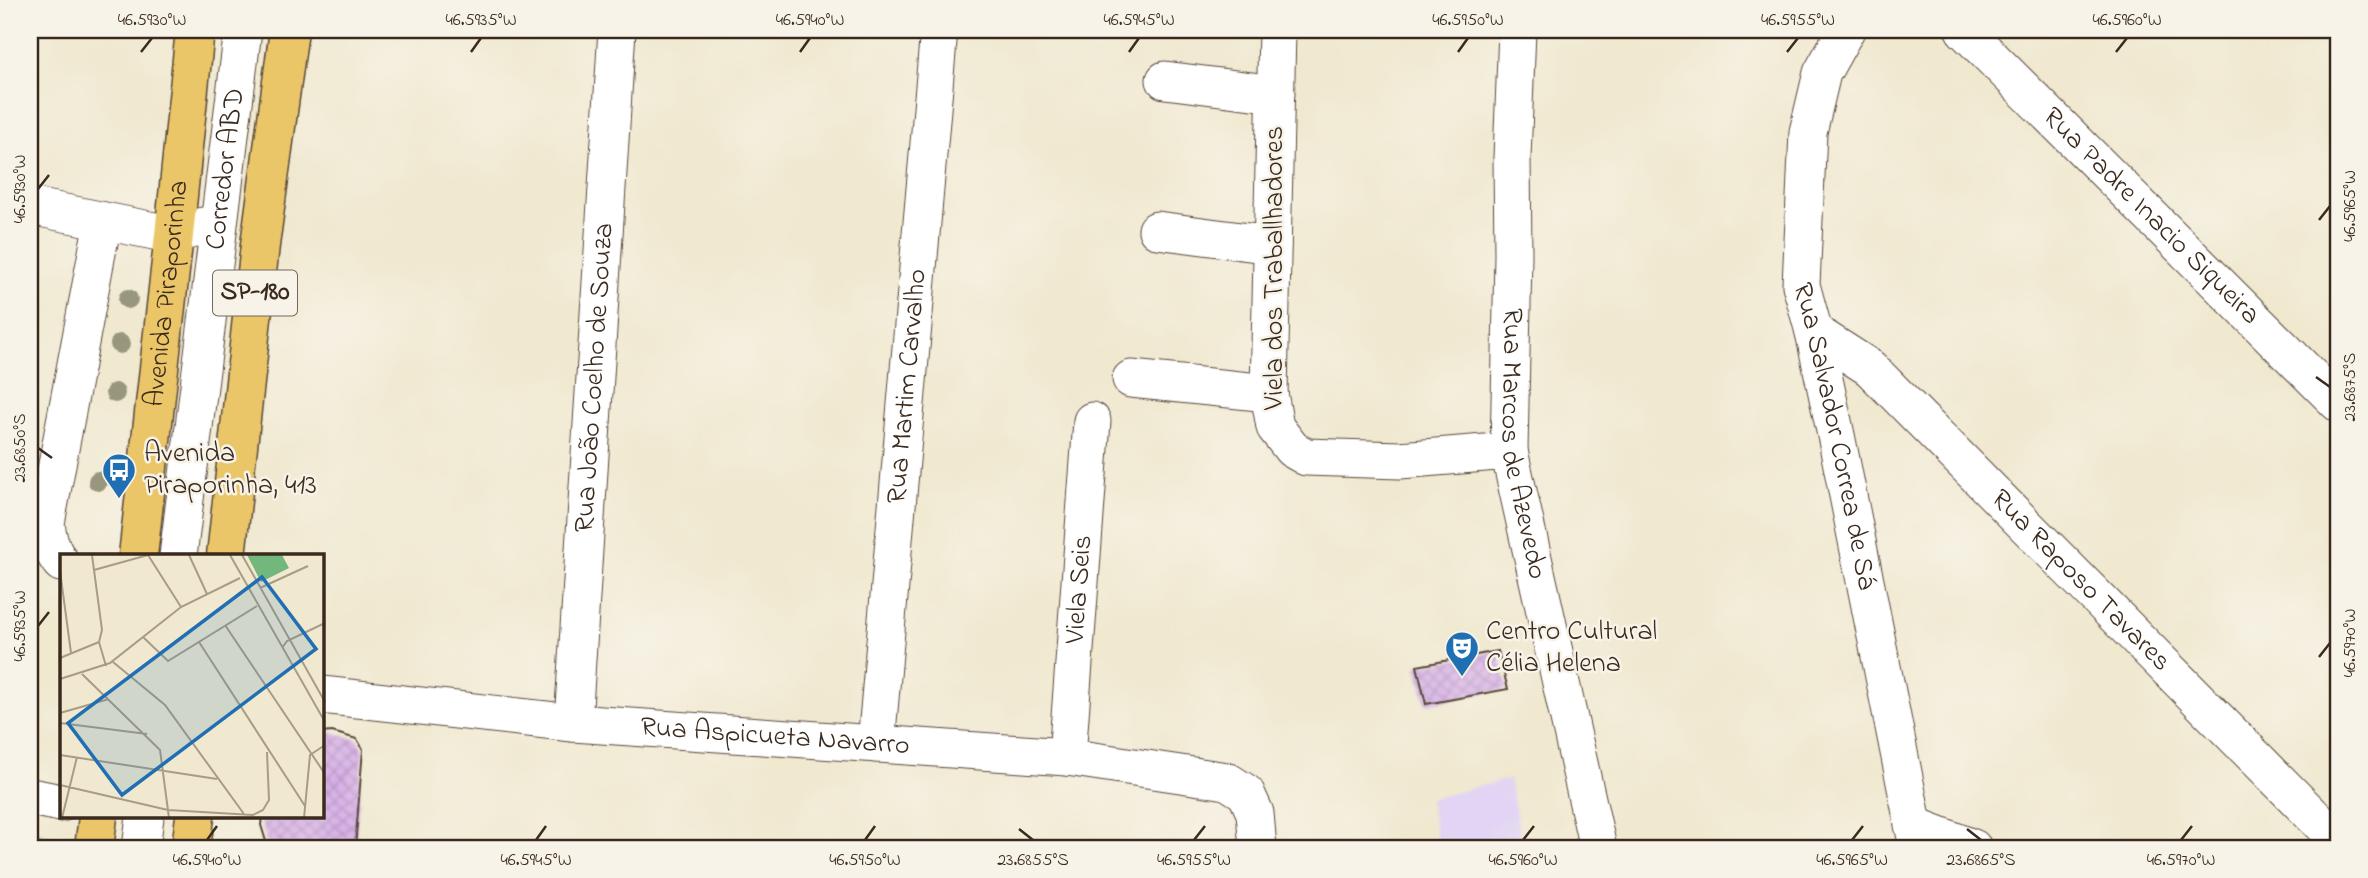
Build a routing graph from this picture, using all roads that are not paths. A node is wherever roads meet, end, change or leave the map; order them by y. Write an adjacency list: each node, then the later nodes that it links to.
1 (195, 30): 17 (main road, Avenida Piraporinha)
2 (243, 30): 15 (street, Corredor ABD)
3 (289, 30): 13 (main road, SP-180)
4 (617, 30): 30 (street, Rua João Coelho de Souza)
5 (939, 30): 31 (street, Rua Martim Carvalho)
6 (1277, 30): 11 (street, Viela dos Traballhadores)
7 (1517, 30): 24 (street, Rua Marcos de Azevedo)
8 (1846, 30): 19 (street, Rua Salvador Correa de Sá)
9 (1964, 30): 22 (street, Rua Padre Inacio Siqueira)
10 (1165, 80): 11 (street)
11 (1276, 94): 18 (street, Viela dos Traballhadores)
12 (30, 206): 14 (street)
13 (265, 206): 15 (street); 27 (main road, SP-180)
14 (103, 221): 17 (street); 28 (street)
15 (219, 221): 17 (street); 26 (street, Corredor ABD)
16 (1157, 230): 18 (street)
17 (174, 235): 25 (main road, Avenida Piraporinha)
18 (1272, 245): 21 (street, Viela dos Traballhadores)
19 (1814, 332): 38 (street, Rua Salvador Correa de Sá); 39 (street, Rua Raposo Tavares)
20 (1131, 379): 21 (street)
21 (1269, 393): 24 (street, Viela dos Traballhadores)
22 (2338, 403)
23 (1092, 421): 32 (street, Viela Seis)
24 (1509, 452): 44 (street, Rua Marcos de Azevedo)
25 (138, 554)
26 (178, 554)
27 (226, 554)
28 (60, 562)
29 (324, 695): 30 (street, Rua Aspicueta Navarro)
30 (573, 723): 31 (street, Rua Aspicueta Navarro)
31 (876, 744): 32 (street, Rua Aspicueta Navarro)
32 (1067, 757): 43 (street, Rua Aspicueta Navarro)
33 (30, 797): 34 (street)
34 (60, 803)
35 (98, 818): 40 (main road)
36 (145, 818): 41 (street)
37 (195, 818): 42 (main road)
38 (1915, 837): 45 (street)
39 (2338, 841)
40 (94, 848)
41 (141, 848)
42 (191, 848)
43 (1258, 848)
44 (1598, 848)
45 (1973, 848)

